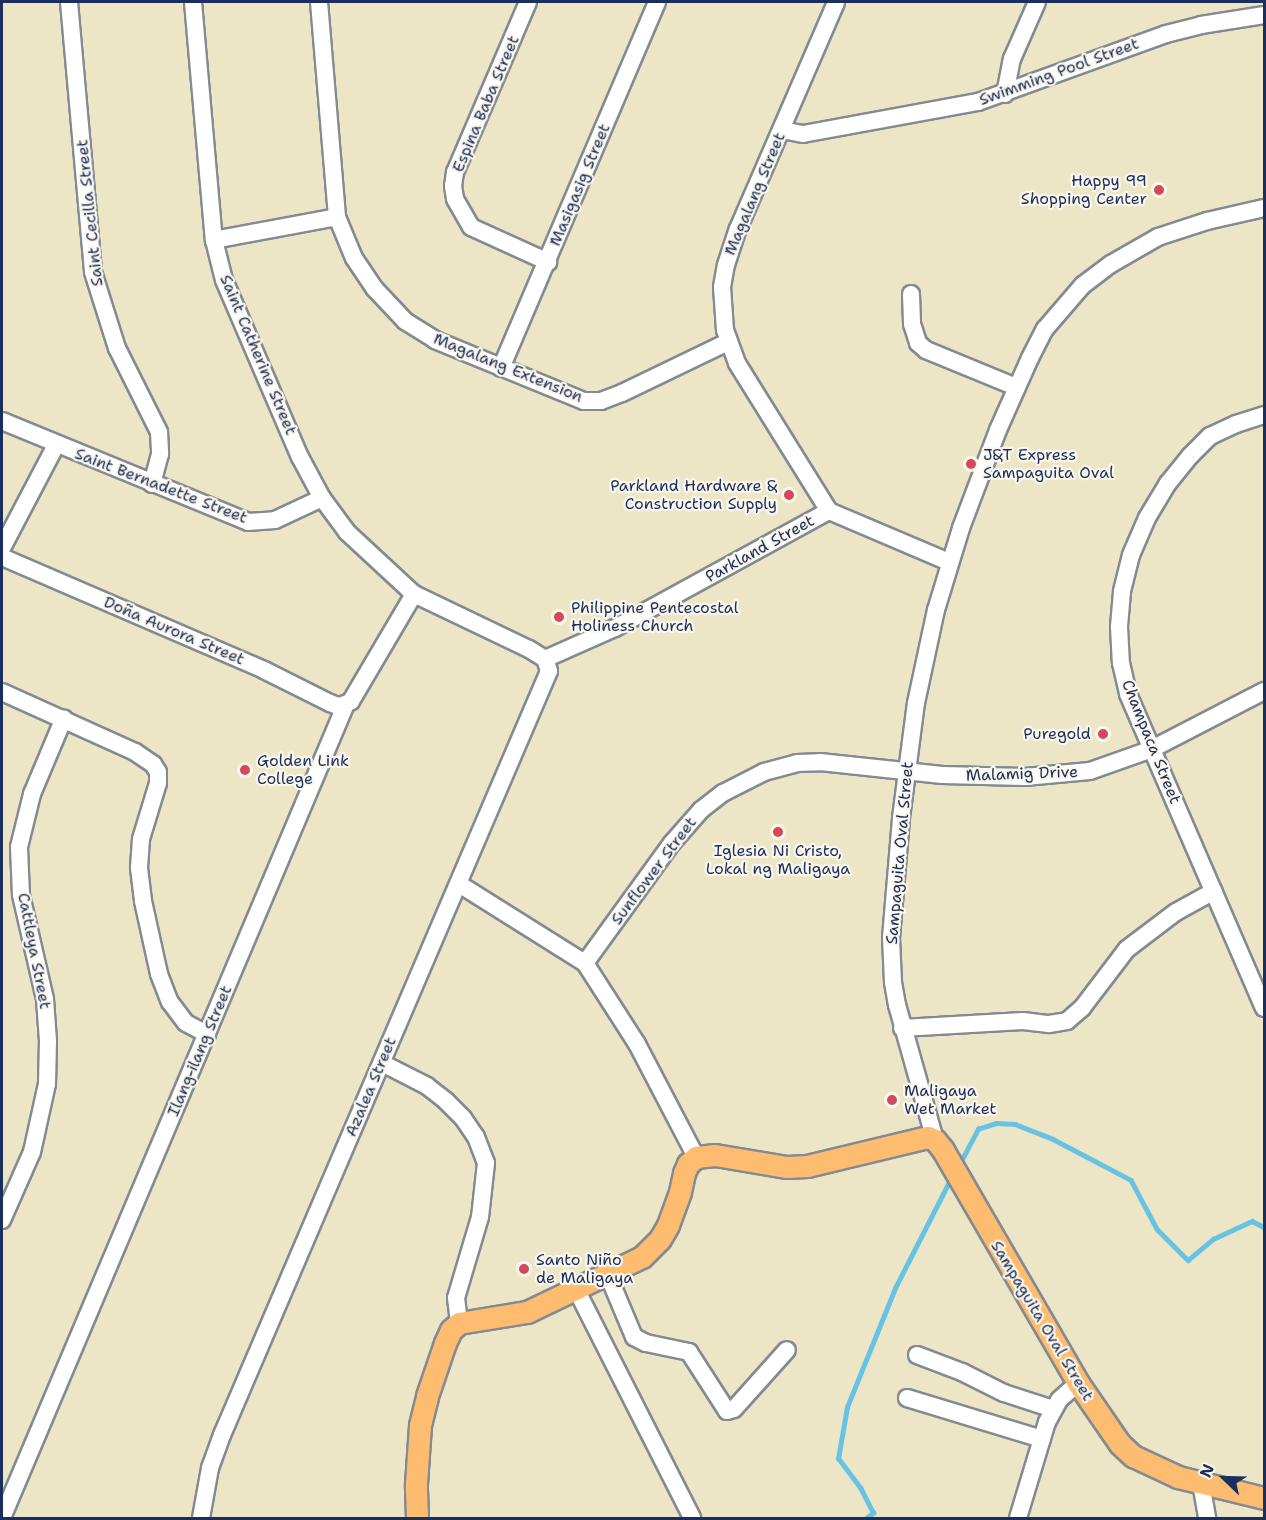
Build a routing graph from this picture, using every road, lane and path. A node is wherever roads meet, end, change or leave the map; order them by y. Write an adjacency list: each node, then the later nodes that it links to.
1 (69, 2): 23 (street, Saint Cecilla Street)
2 (193, 2): 14 (street, Saint Catherine Street)
3 (319, 2): 13 (street, Magalang Extension)
4 (528, 2): 15 (street, Espina Baba Street)
5 (657, 2): 15 (street, Masigasig Street)
6 (836, 2): 11 (street, Magalang Street)
7 (1037, 2): 10 (street)
8 (1244, 9): 9 (street, Swimming Pool Street); 10 (street, Swimming Pool Street)
9 (1264, 15)
10 (1005, 94): 11 (street, Swimming Pool Street)
11 (782, 130): 17 (street, Magalang Street)
12 (1264, 208): 19 (street, Sampaguita Oval Street)
13 (337, 217): 14 (street); 18 (street, Magalang Extension)
14 (214, 240): 24 (street, Saint Catherine Street)
15 (548, 262): 18 (street, Masigasig Street)
16 (911, 294): 19 (street)
17 (728, 342): 18 (street, Magalang Extension); 25 (street, Magalang Street)
18 (501, 368)
19 (1016, 387): 28 (street, Sampaguita Oval Street)
20 (1264, 415): 35 (street, Champaca Street)
21 (2, 421): 22 (street, Saint Bernadette Street)
22 (56, 445): 23 (street, Saint Bernadette Street); 26 (street)
23 (152, 484): 24 (street, Saint Bernadette Street)
24 (322, 498): 29 (street, Saint Catherine Street)
25 (829, 511): 28 (street, Parkland Street); 30 (street, Parkland Street)
26 (2, 548)
27 (2, 557): 33 (street, Doña Aurora Street)
28 (949, 562): 36 (street, Sampaguita Oval Street)
29 (414, 594): 30 (street); 33 (street, Ilang-ilang Street)
30 (545, 659): 37 (street, Azalea Street)
31 (1264, 691): 35 (street, Malamig Drive)
32 (2, 692): 34 (street)
33 (346, 704): 42 (street, Ilang-ilang Street)
34 (64, 718): 42 (street); 46 (street, Cattleya Street)
35 (1152, 749): 36 (street, Malamig Drive); 38 (street, Champaca Street)
36 (906, 772): 39 (street, Sunflower Street); 41 (street, Sampaguita Oval Street)
37 (459, 884): 39 (street); 43 (street, Azalea Street)
38 (1214, 891): 40 (street, Champaca Street); 41 (street)
39 (585, 963): 45 (street)
40 (1264, 1008)
41 (902, 1028): 44 (street, Sampaguita Oval Street)
42 (207, 1034): 58 (street, Ilang-ilang Street)
43 (382, 1063): 49 (street); 59 (street, Azalea Street)
44 (935, 1140): 45 (main road); 52 (main road, Sampaguita Oval Street)
45 (696, 1157): 47 (main road)
46 (2, 1220)
47 (608, 1275): 48 (main road); 50 (street)
48 (576, 1289): 49 (main road); 61 (street)
49 (459, 1323): 60 (main road)
50 (787, 1350)
51 (917, 1355): 54 (street)
52 (1078, 1383): 54 (street); 56 (main road, Sampaguita Oval Street)
53 (907, 1398): 55 (street)
54 (1053, 1409): 55 (street)
55 (1042, 1439): 62 (street)
56 (1201, 1483): 57 (main road, Sampaguita Oval Street); 63 (street)
57 (1264, 1497)
58 (4, 1511)
59 (201, 1518)
60 (417, 1518)
61 (692, 1518)
62 (1018, 1518)
63 (1207, 1518)

